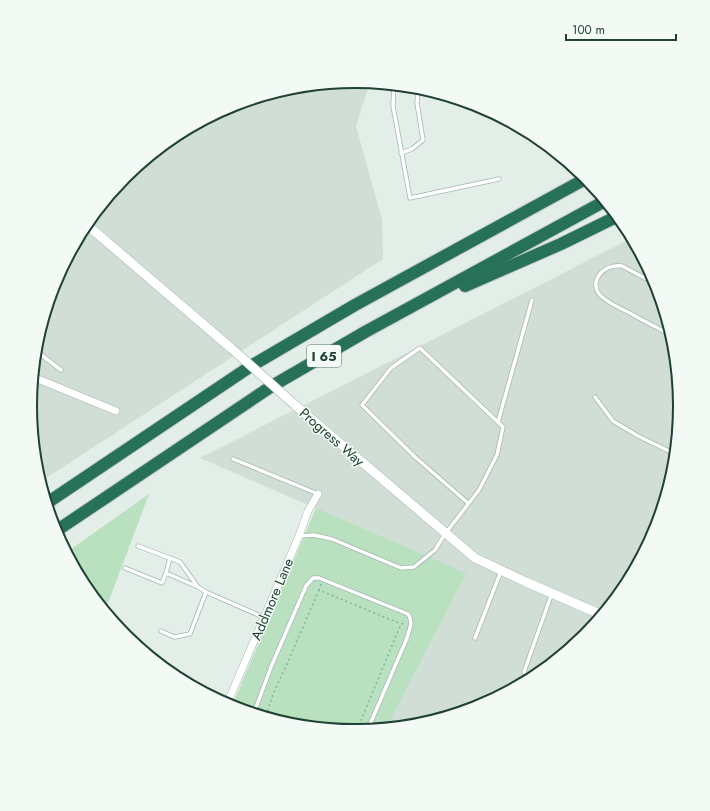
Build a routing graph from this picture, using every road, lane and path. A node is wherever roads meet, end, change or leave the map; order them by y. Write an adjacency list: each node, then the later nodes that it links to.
1 (394, 90): 3 (lane)
2 (418, 94): 3 (lane)
3 (401, 153): 4 (lane)
4 (499, 178)
5 (578, 179): 8 (highway)
6 (580, 181): 8 (highway, I 65)
7 (600, 204): 13 (highway, I 65)
8 (523, 212): 24 (highway, I 65)
9 (612, 219): 13 (highway)
10 (91, 229): 27 (street, Progress Way, bridge)
11 (647, 279): 14 (lane)
12 (532, 300): 20 (lane)
13 (391, 318): 26 (highway, I 65)
14 (664, 331)
15 (41, 354): 16 (lane)
16 (61, 370)
17 (39, 378): 19 (street)
18 (595, 397): 21 (lane)
19 (116, 411)
20 (498, 422): 25 (lane); 25 (lane)
21 (669, 451)
22 (233, 459): 23 (lane)
23 (318, 494): 28 (street, Addmore Lane)
24 (51, 499)
25 (468, 503): 27 (lane)
26 (61, 527)
27 (445, 534): 28 (lane); 32 (street, Progress Way)
28 (299, 536): 40 (street, Addmore Lane)
29 (138, 546): 30 (lane)
30 (170, 558): 33 (lane); 35 (lane)
31 (125, 568): 33 (lane)
32 (501, 570): 38 (street, Progress Way); 44 (lane)
33 (166, 573): 35 (lane)
34 (323, 580): 36 (path); 41 (lane); 47 (lane)
35 (198, 587): 37 (lane)
36 (319, 590): 42 (path); 48 (path)
37 (206, 592): 40 (lane); 43 (lane)
38 (552, 593): 39 (street, Progress Way); 45 (lane)
39 (596, 612)
40 (263, 617): 46 (street, Addmore Lane)
41 (411, 622): 42 (path); 49 (lane)
42 (401, 624): 50 (path)
43 (161, 631)
44 (475, 638)
45 (525, 674)
46 (230, 698)
47 (256, 708)
48 (267, 711)
49 (370, 723)
50 (360, 724)

